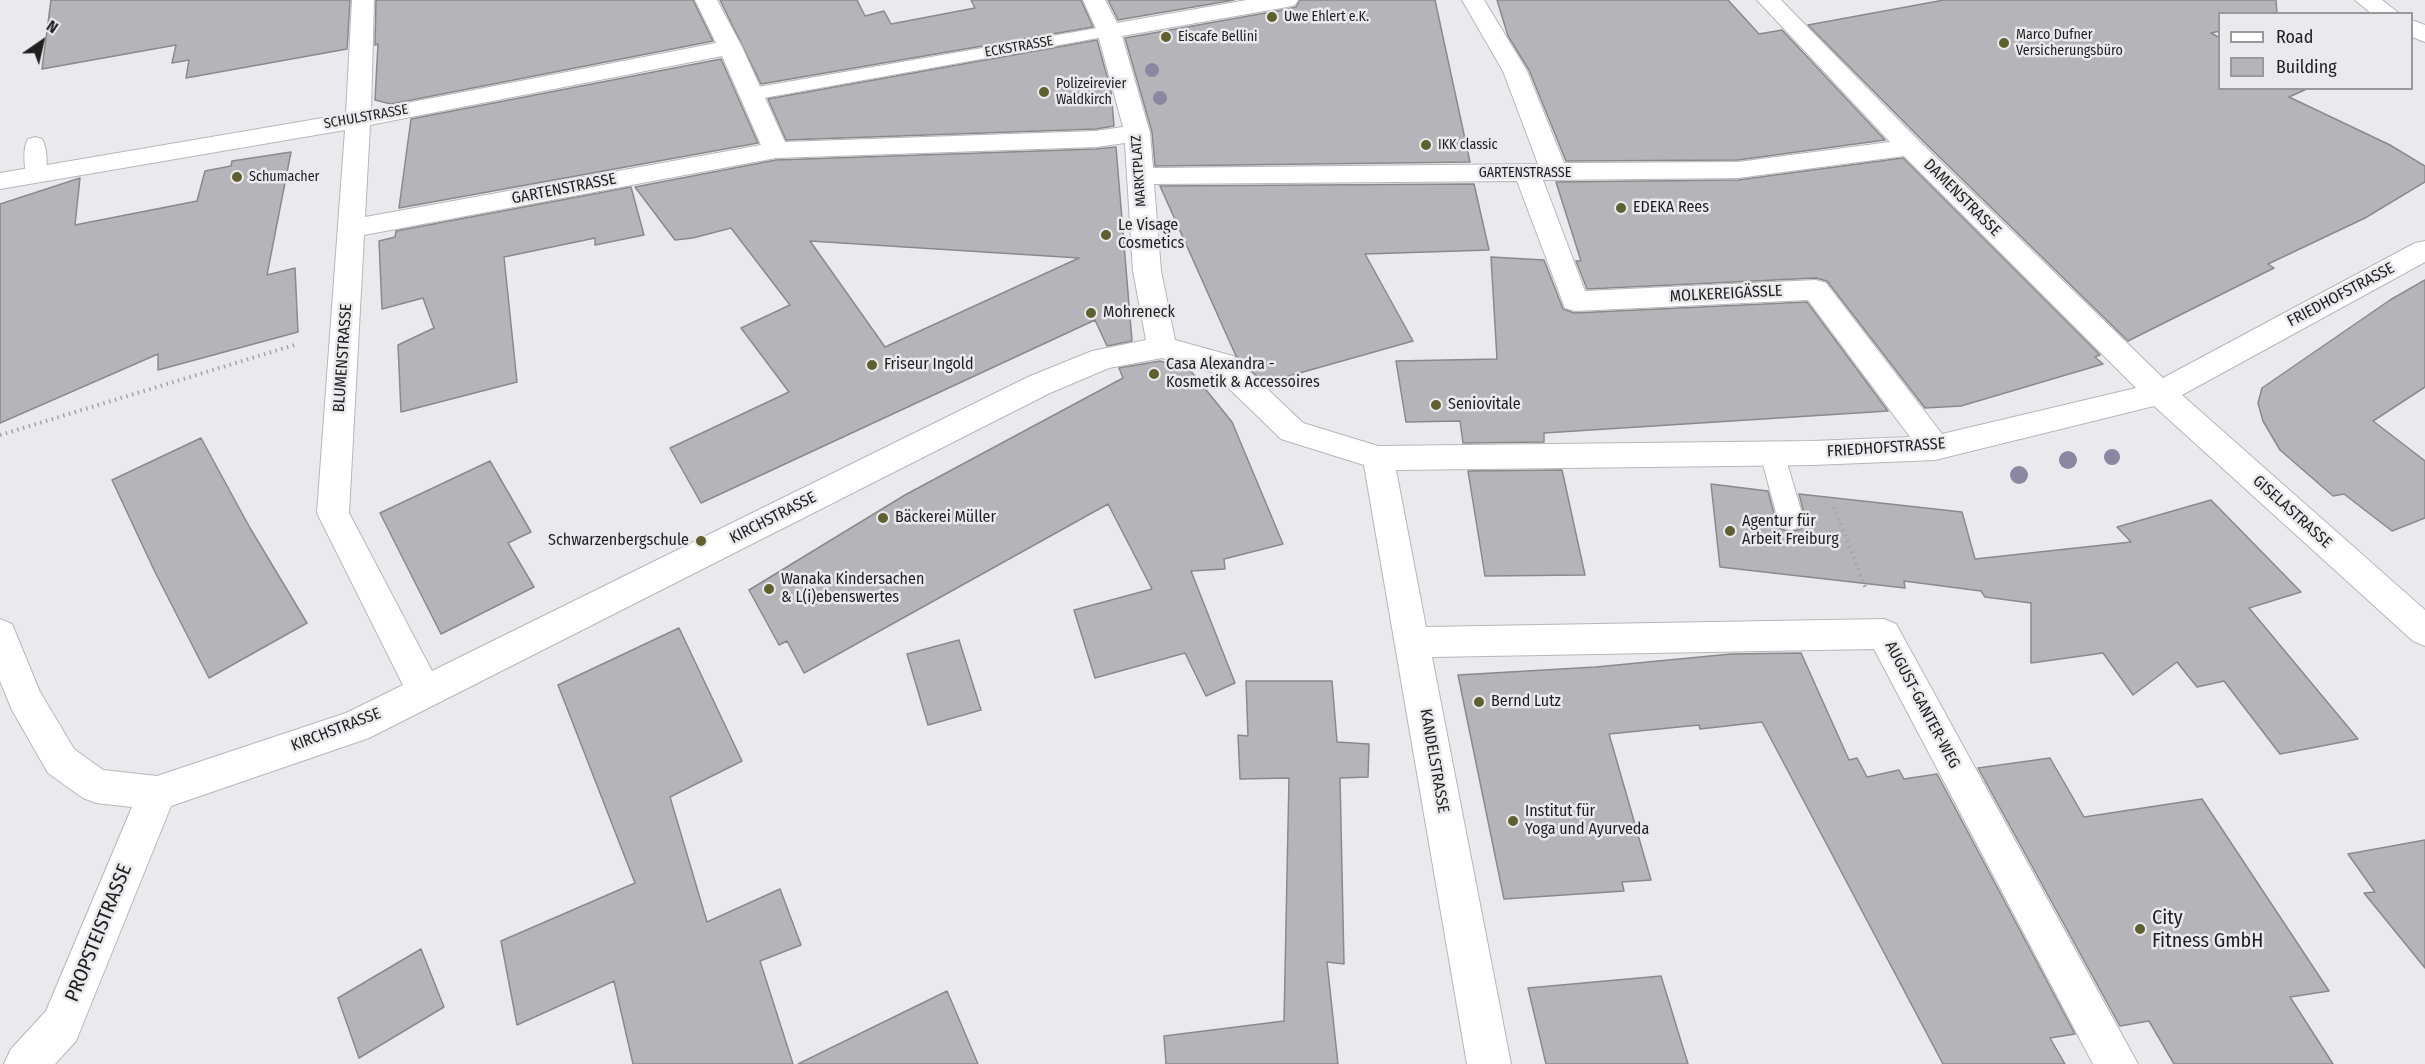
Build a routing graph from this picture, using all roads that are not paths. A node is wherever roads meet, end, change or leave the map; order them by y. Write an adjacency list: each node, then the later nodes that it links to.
1 (363, 0): 12 (street, BLUMENSTRASSE)
2 (706, 0): 10 (street)
3 (1094, 0): 9 (street, MARKTPLATZ)
4 (1287, 0): 9 (street, ECKSTRASSE)
5 (1473, 0): 18 (street)
6 (1768, 0): 15 (street, DAMENSTRASSE)
7 (2366, 0): 8 (street)
8 (2386, 12)
9 (1108, 31): 11 (lane, ECKSTRASSE); 13 (street, MARKTPLATZ)
10 (730, 47): 11 (street); 12 (street, SCHULSTRASSE)
11 (752, 94): 16 (street)
12 (358, 120): 17 (street, SCHULSTRASSE); 21 (street, BLUMENSTRASSE)
13 (1137, 133): 16 (street, GARTENSTRASSE); 19 (street, MARKTPLATZ)
14 (34, 143): 17 (lane)
15 (1910, 147): 18 (street, GARTENSTRASSE); 24 (street, DAMENSTRASSE)
16 (776, 150): 21 (street, GARTENSTRASSE)
17 (36, 173): 20 (street, SCHULSTRASSE)
18 (1541, 173): 19 (street, GARTENSTRASSE); 25 (street, MOLKEREIGÄSSLE)
19 (1139, 176): 23 (street, MARKTPLATZ)
20 (0, 181)
21 (351, 229): 32 (street, BLUMENSTRASSE)
22 (2425, 250): 24 (street, FRIEDHOFSTRASSE)
23 (1162, 347): 27 (street, KIRCHSTRASSE); 32 (street, KIRCHSTRASSE)
24 (2160, 393): 25 (street, FRIEDHOFSTRASSE); 29 (street, GISELASTRASSE)
25 (1935, 448): 26 (street, FRIEDHOFSTRASSE)
26 (1772, 453): 27 (street, FRIEDHOFSTRASSE); 28 (lane)
27 (1378, 458): 31 (street, KANDELSTRASSE)
28 (1791, 520)
29 (2425, 631)
30 (0, 634): 33 (street)
31 (1413, 642): 35 (street, KANDELSTRASSE); 36 (street, AUGUST-GANTER-WEG)
32 (425, 693): 33 (street, KIRCHSTRASSE)
33 (157, 793): 34 (street, PROPSTEISTRASSE)
34 (26, 1064)
35 (1489, 1064)
36 (2116, 1064)

